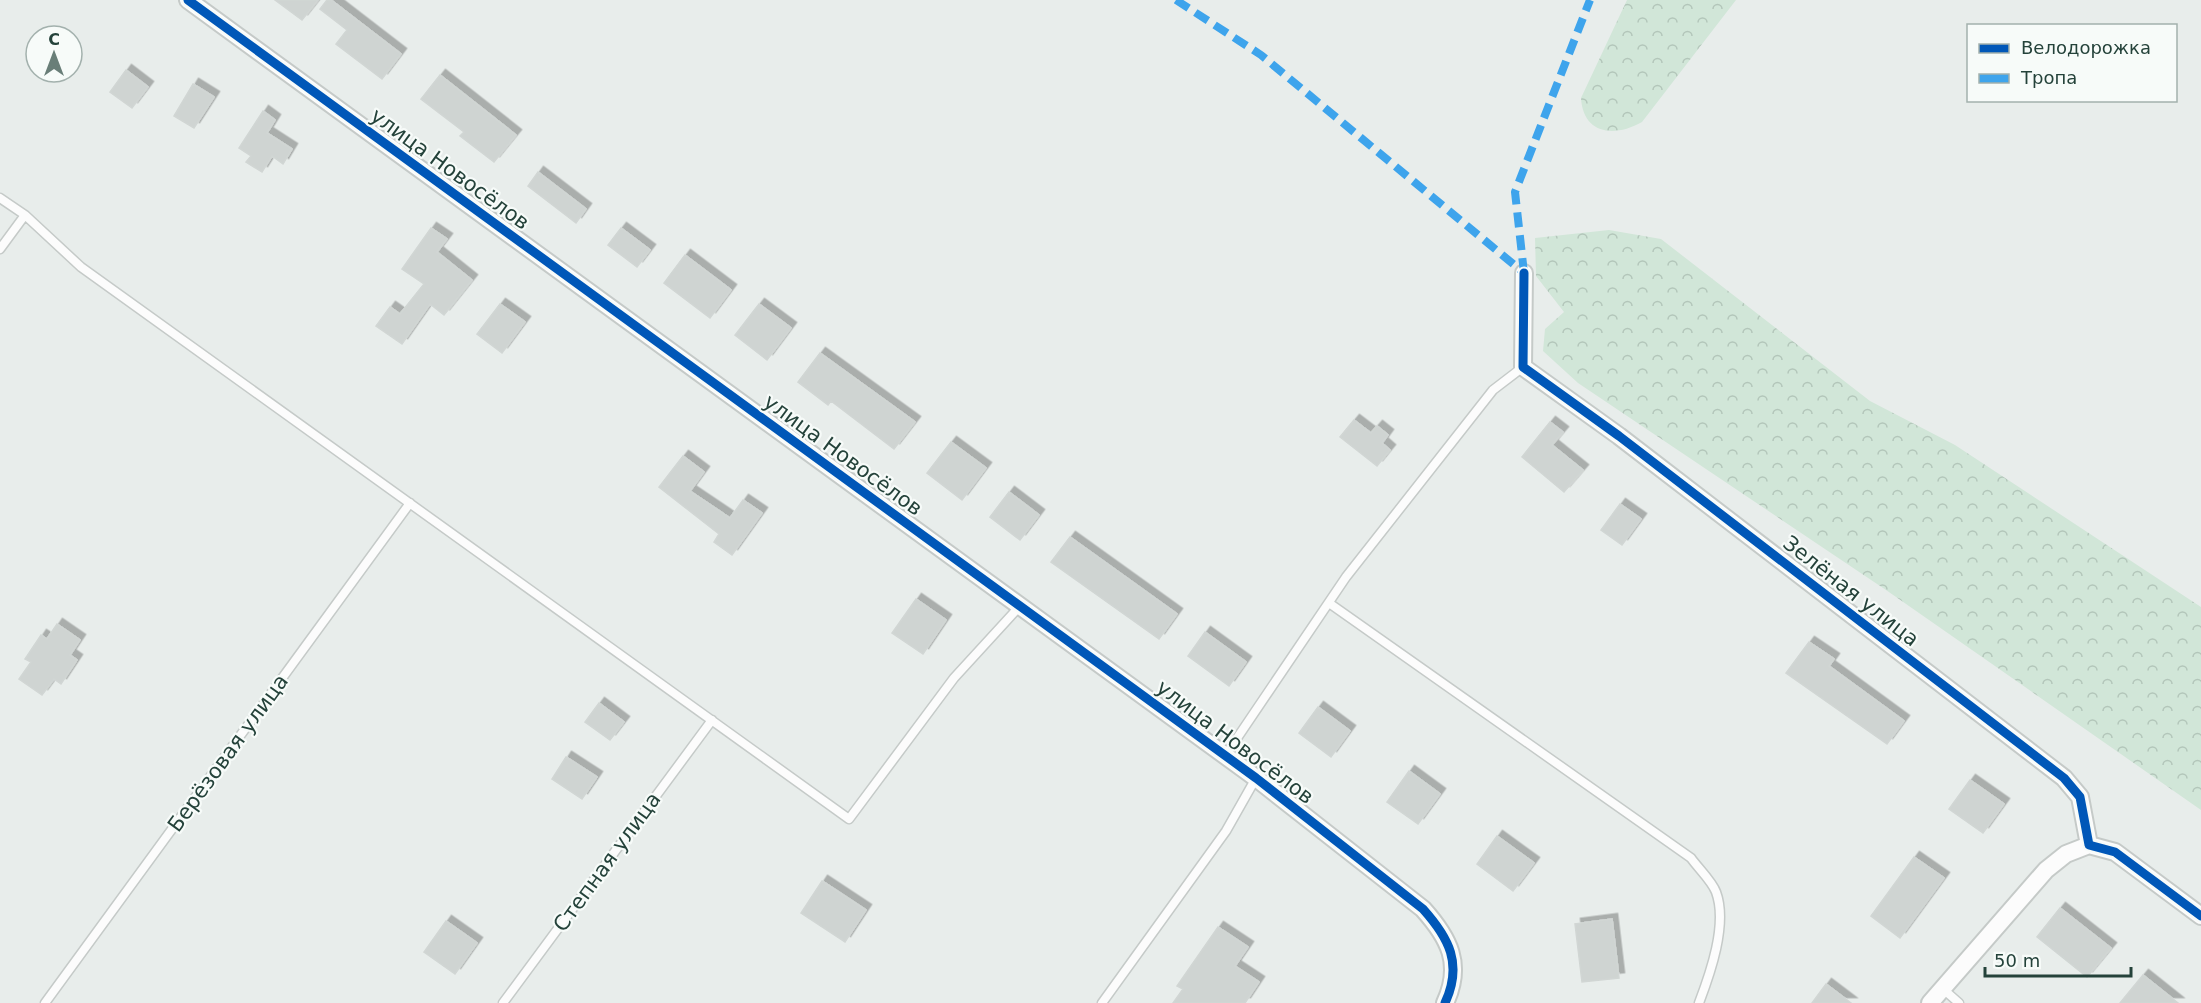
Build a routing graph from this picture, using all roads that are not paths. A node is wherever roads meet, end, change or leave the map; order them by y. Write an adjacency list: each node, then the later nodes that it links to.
1 (188, 0): 9 (street, улица Новосёлов)
2 (0, 198): 3 (lane)
3 (25, 215): 4 (lane); 7 (lane)
4 (0, 249)
5 (1524, 273): 6 (street)
6 (1523, 367): 8 (lane); 13 (street, Зелёная улица)
7 (410, 504): 10 (lane); 16 (lane, Берёзовая улица)
8 (1329, 603): 11 (lane); 20 (lane)
9 (1020, 606): 10 (lane); 11 (street, улица Новосёлов)
10 (711, 720): 17 (lane, Степная улица)
11 (1225, 756): 12 (street, улица Новосёлов)
12 (1256, 778): 18 (lane); 19 (street, улица Новосёлов)
13 (2090, 845): 14 (street); 15 (street)
14 (2201, 916)
15 (1941, 987): 21 (street); 22 (lane)
16 (45, 1003)
17 (503, 1003)
18 (1101, 1003)
19 (1446, 1003)
20 (1699, 1003)
21 (1930, 1003)
22 (1959, 1003)

